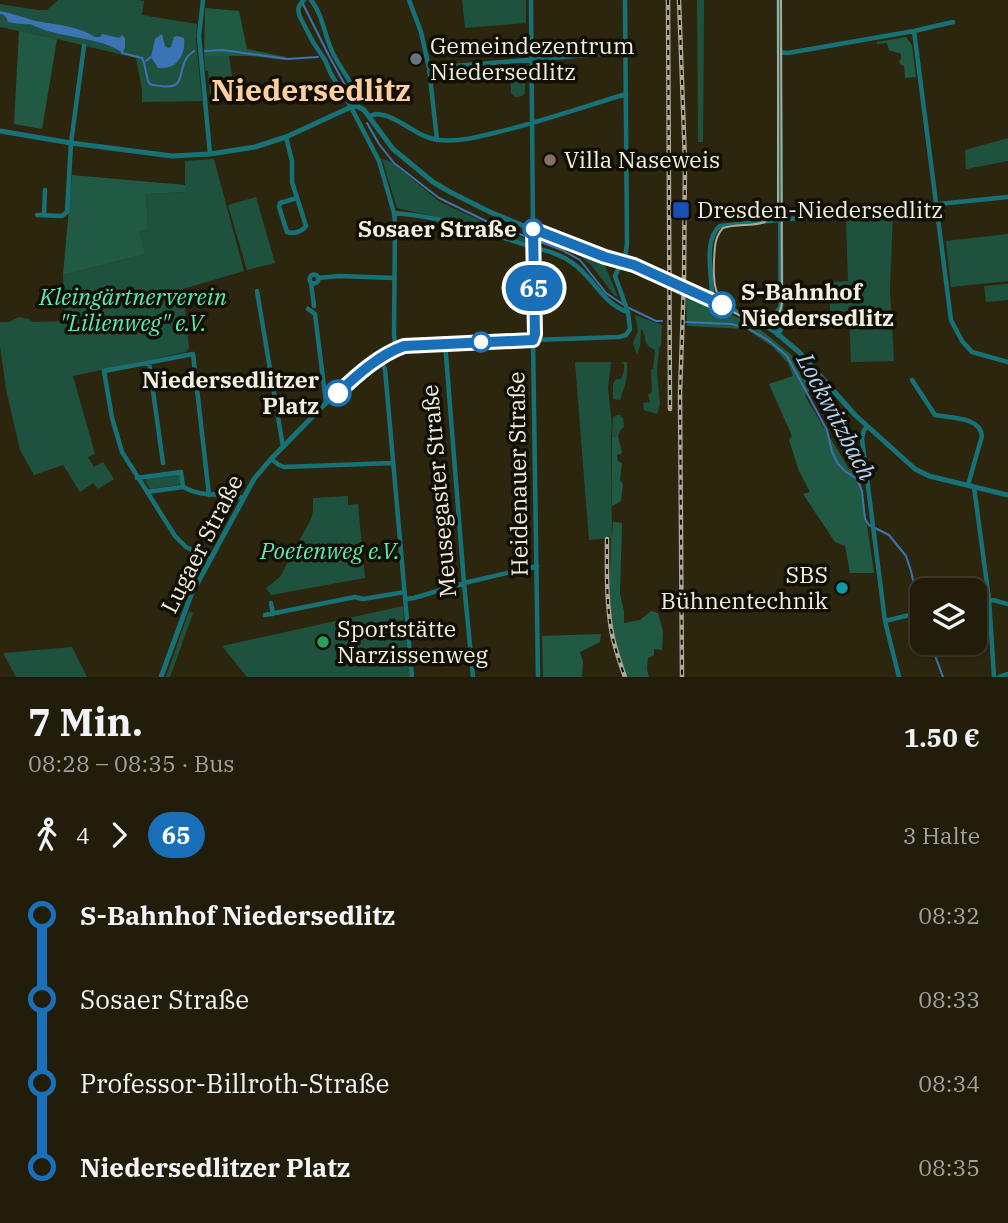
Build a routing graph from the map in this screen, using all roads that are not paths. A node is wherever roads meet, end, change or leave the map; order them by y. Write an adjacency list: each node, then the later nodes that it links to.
1 (202, 0): 23 (street)
2 (311, 0): 16 (street)
3 (409, 0): 14 (street)
4 (531, 0): 13 (street)
5 (625, 0): 11 (street)
6 (779, 0): 12 (street)
7 (302, 2): 16 (street)
8 (953, 22): 9 (street)
9 (914, 31): 12 (street); 27 (street)
10 (84, 46): 22 (street)
11 (626, 52): 13 (street); 15 (street)
12 (779, 52): 31 (street)
13 (531, 60): 14 (street); 18 (street)
14 (429, 68): 21 (street)
15 (626, 94): 18 (street); 34 (street)
16 (354, 106): 17 (street); 20 (street); 28 (street)
17 (370, 116): 21 (street); 32 (street)
18 (531, 125): 21 (street); 32 (street)
19 (0, 131): 22 (street)
20 (286, 136): 23 (street); 26 (street)
21 (437, 140)
22 (71, 143): 23 (street); 30 (street)
23 (209, 154)
24 (45, 190): 30 (street)
25 (1008, 197): 27 (street)
26 (297, 198): 26 (street)
27 (937, 204): 31 (street); 47 (street)
28 (394, 213): 33 (street); 35 (street)
29 (37, 215): 30 (street)
30 (44, 215)
31 (780, 221): 37 (street); 38 (street)
32 (534, 232): 33 (street, Heidenauer Straße); 34 (street)
33 (534, 246): 39 (street); 42 (street, Heidenauer Straße)
34 (622, 261): 37 (street); 39 (street)
35 (394, 278): 44 (street); 49 (street)
36 (257, 291): 51 (street)
37 (710, 300): 40 (street)
38 (781, 304): 40 (street); 41 (street)
39 (628, 311): 42 (street)
40 (759, 322): 41 (street)
41 (776, 333): 50 (street)
42 (533, 340): 43 (street); 63 (street, Heidenauer Straße)
43 (445, 343): 44 (street); 64 (street, Meusegaster Straße)
44 (396, 349): 45 (street, Lugaer Straße)
45 (379, 359): 49 (street, Lugaer Straße); 53 (street)
46 (149, 362): 54 (street); 55 (street); 59 (street)
47 (1008, 362)
48 (912, 380): 56 (street)
49 (326, 403): 51 (street, Lugaer Straße)
50 (867, 426): 56 (street); 73 (street)
51 (282, 447): 52 (street, Lugaer Straße)
52 (271, 459): 53 (street); 61 (street, Lugaer Straße)
53 (393, 463): 65 (street)
54 (164, 469): 55 (street); 57 (street)
55 (137, 478): 58 (street)
56 (971, 486): 60 (street); 67 (street)
57 (183, 487): 58 (street); 59 (street)
58 (147, 492): 62 (street)
59 (209, 495): 61 (street)
60 (1008, 495)
61 (242, 498): 62 (street, Lugaer Straße)
62 (210, 559): 75 (street, Lugaer Straße)
63 (537, 566): 64 (street); 78 (street, Heidenauer Straße)
64 (464, 583): 66 (street); 77 (street, Meusegaster Straße)
65 (405, 592): 66 (street); 70 (street)
66 (406, 599): 76 (street)
67 (989, 599): 69 (street); 80 (street)
68 (271, 603): 70 (street)
69 (1008, 604)
70 (272, 614): 71 (street)
71 (265, 615)
72 (910, 615): 73 (street)
73 (885, 621): 79 (street)
74 (1008, 674): 80 (street)
75 (161, 677)
76 (412, 677)
77 (473, 677)
78 (538, 677)
79 (899, 677)
80 (997, 677)

